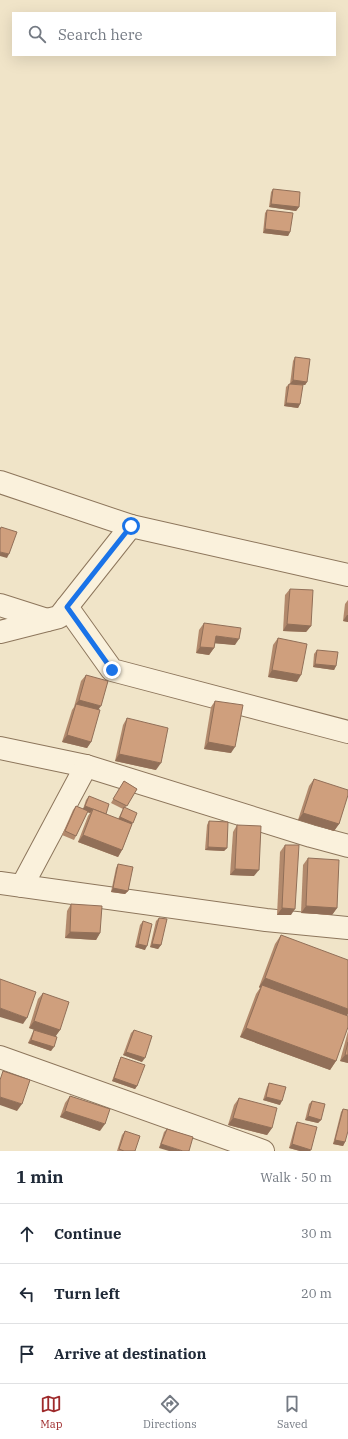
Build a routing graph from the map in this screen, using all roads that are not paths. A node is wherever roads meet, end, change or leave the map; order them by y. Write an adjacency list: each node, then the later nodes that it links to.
1 (0, 482): 2 (street)
2 (131, 526): 3 (street); 5 (street)
3 (348, 575)
4 (0, 605): 6 (street)
5 (67, 607): 6 (street); 8 (street)
6 (47, 620): 7 (street)
7 (0, 632)
8 (348, 732)
9 (0, 748): 10 (street)
10 (86, 766): 11 (street); 13 (street)
11 (348, 846)
12 (0, 883): 13 (street)
13 (22, 886): 14 (street)
14 (348, 928)
15 (0, 1057): 16 (street)
16 (263, 1151)

